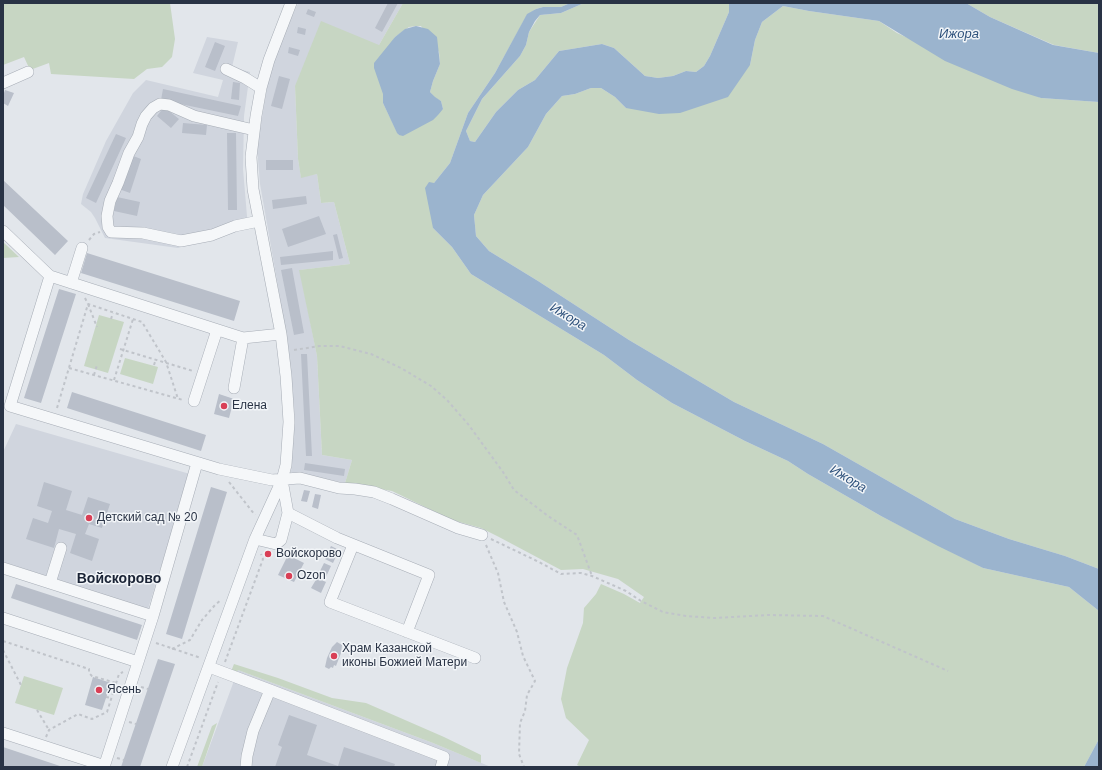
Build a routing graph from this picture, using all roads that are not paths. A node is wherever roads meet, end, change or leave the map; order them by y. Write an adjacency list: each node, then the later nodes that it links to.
1 (291, 3): 5 (street)
2 (226, 70): 5 (street)
3 (28, 72): 4 (street)
4 (3, 83)
5 (261, 88): 6 (street)
6 (254, 130): 7 (street); 7 (street)
7 (259, 221): 13 (street)
8 (3, 231): 10 (street)
9 (82, 248): 11 (street)
10 (50, 276): 11 (street); 17 (street)
11 (75, 284): 12 (street)
12 (217, 330): 14 (street); 16 (street)
13 (280, 334): 14 (street); 18 (street)
14 (243, 338): 15 (street)
15 (234, 388)
16 (194, 401)
17 (198, 463): 18 (street); 26 (street)
18 (282, 480): 19 (street); 20 (street); 21 (street)
19 (288, 513): 21 (street); 22 (street)
20 (482, 535)
21 (255, 539): 31 (street)
22 (353, 544): 28 (street); 28 (street)
23 (61, 548): 25 (street)
24 (3, 568): 25 (street)
25 (50, 583): 26 (street)
26 (153, 616): 30 (street)
27 (3, 618): 30 (street)
28 (407, 632): 29 (street)
29 (475, 658)
30 (138, 663): 34 (street)
31 (210, 664): 32 (street); 35 (street)
32 (270, 690): 36 (street); 37 (street)
33 (3, 733): 34 (street)
34 (105, 766)
35 (172, 767)
36 (246, 767)
37 (441, 767)

